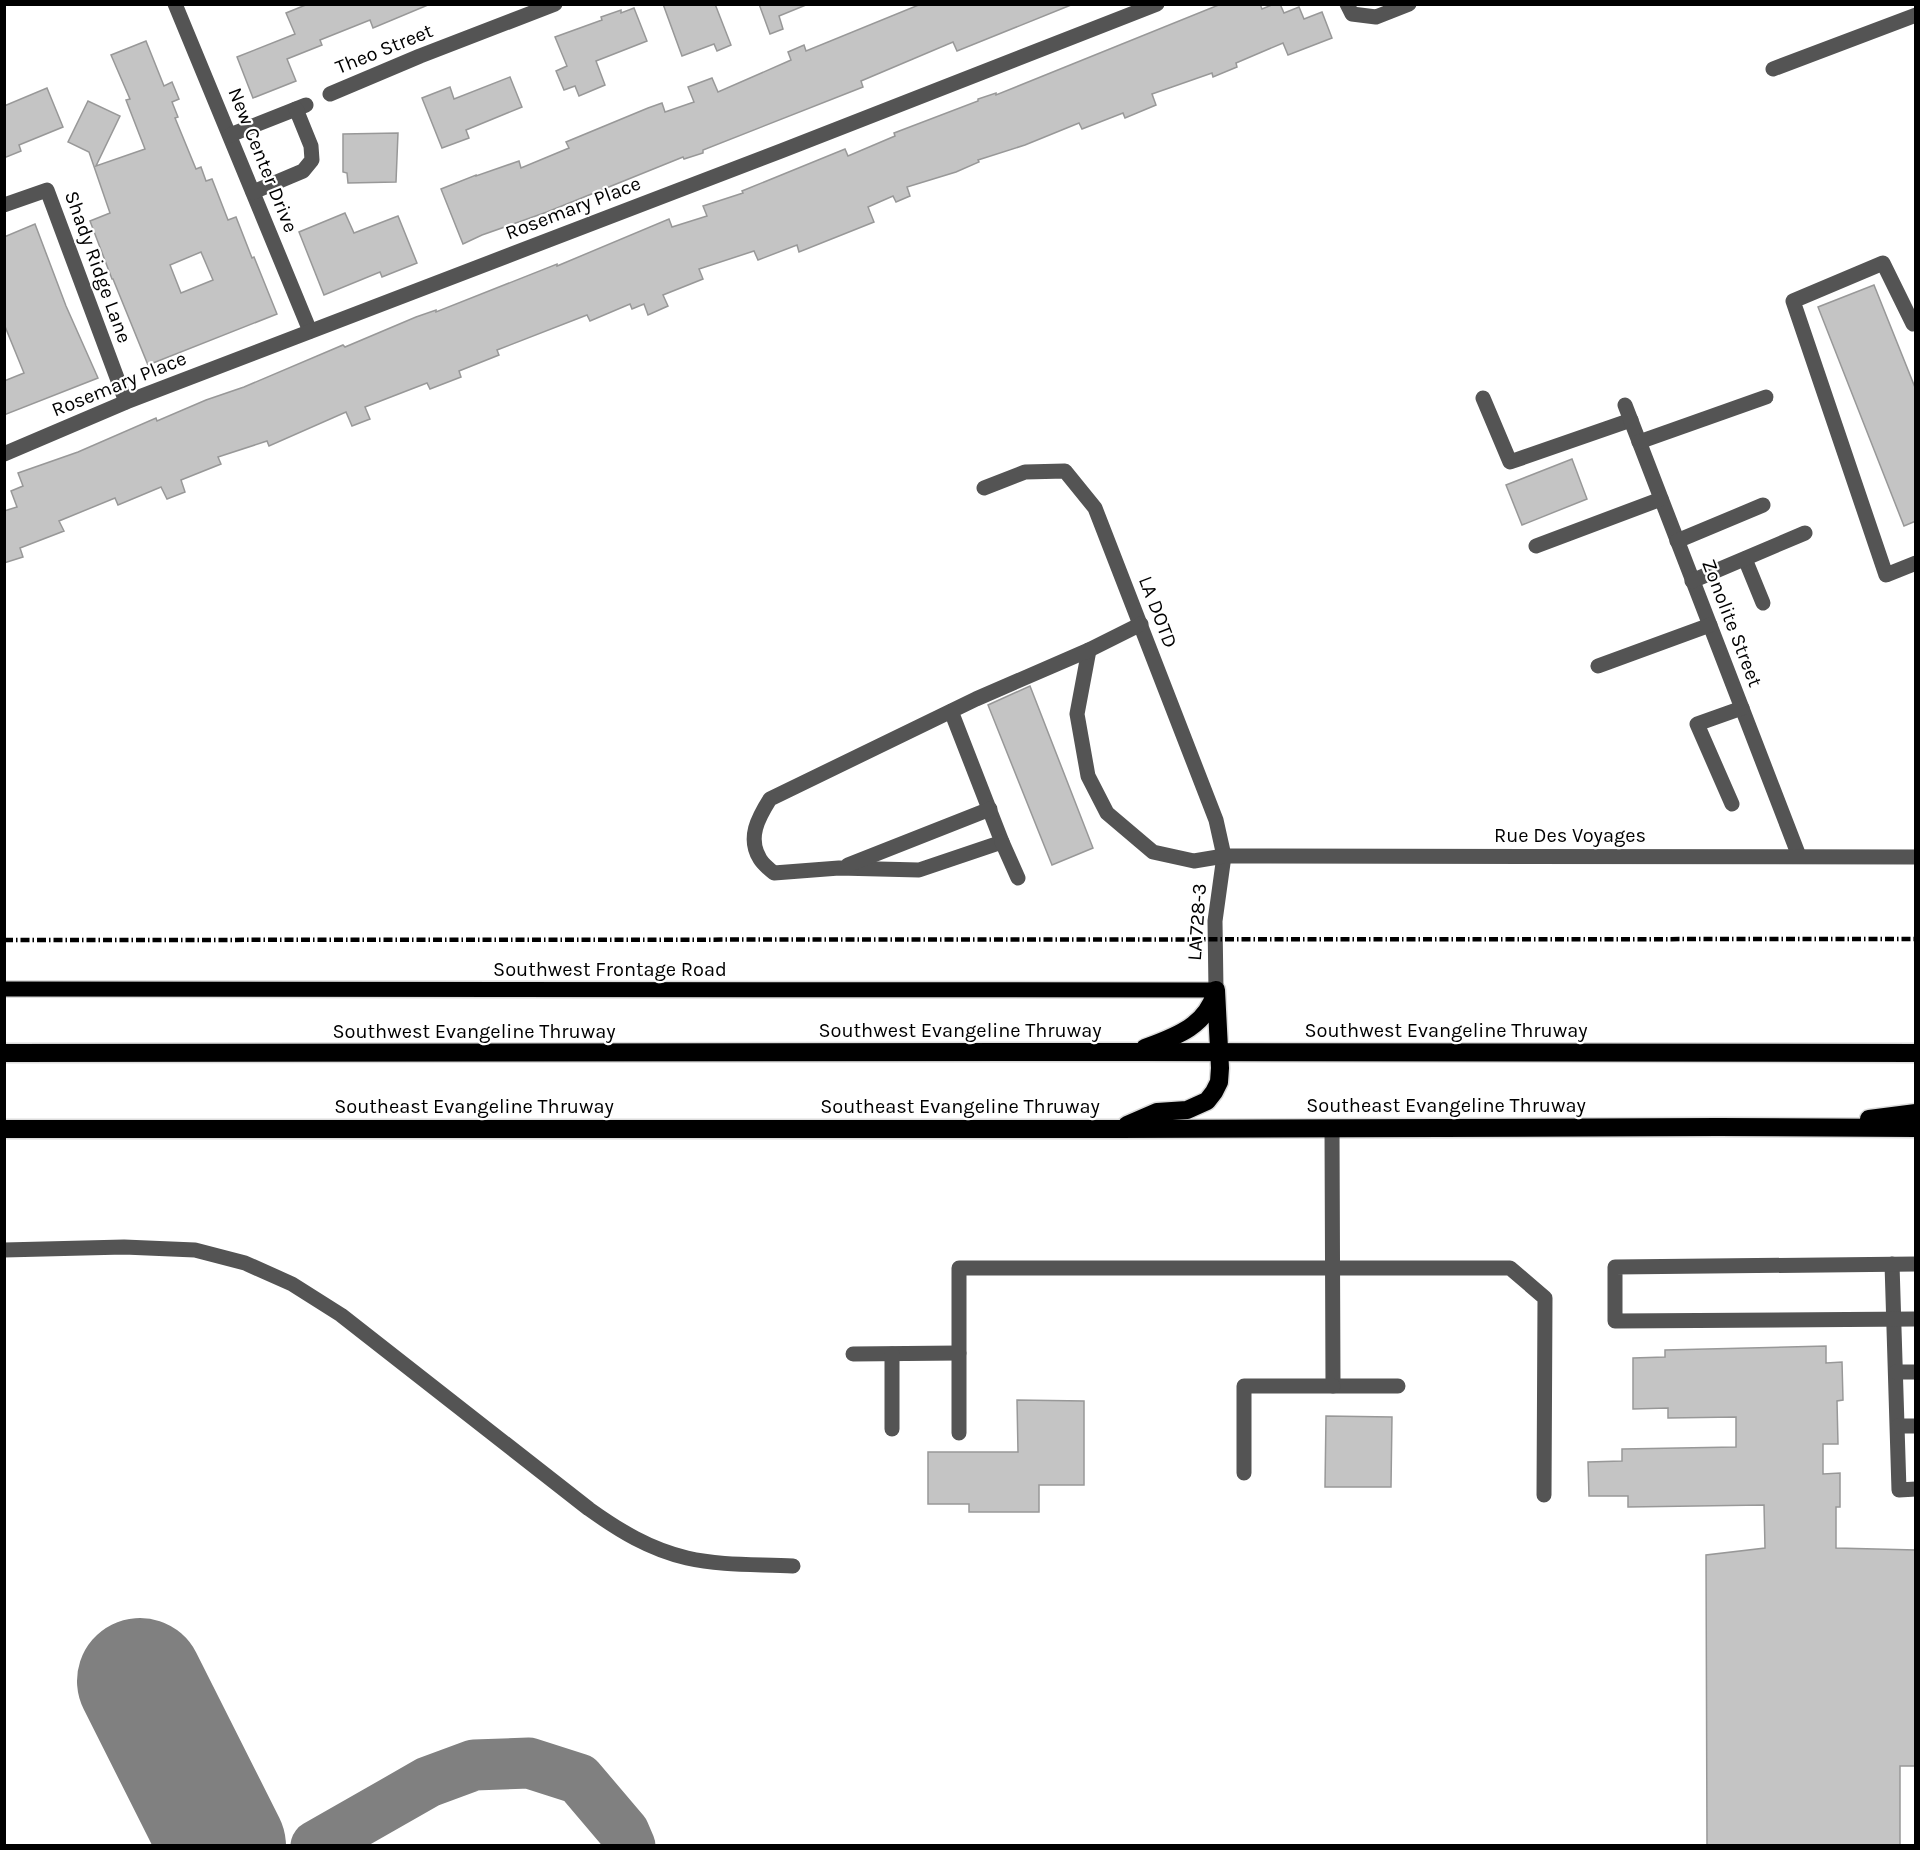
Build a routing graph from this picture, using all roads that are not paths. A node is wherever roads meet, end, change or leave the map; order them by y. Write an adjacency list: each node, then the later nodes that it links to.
1 (555, 4): 8 (street, Theo Street)
2 (1157, 4): 13 (street, Rosemary Place)
3 (1347, 4): 4 (street)
4 (1409, 4)
5 (178, 5): 9 (street, New Center Drive)
6 (1916, 15): 7 (street)
7 (1773, 69)
8 (330, 94)
9 (230, 135): 10 (street, New Center Drive); 10 (street)
10 (253, 192): 13 (street, New Center Drive)
11 (4, 206): 16 (street, Shady Ridge Lane)
12 (1916, 323): 28 (street)
13 (310, 331): 16 (street, Rosemary Place)
14 (1767, 397): 19 (street)
15 (1483, 398): 18 (street)
16 (126, 402): 20 (street, Rosemary Place)
17 (1625, 405): 18 (street, Zonolite Street)
18 (1630, 420): 19 (street, Zonolite Street)
19 (1639, 442): 22 (street, Zonolite Street)
20 (4, 454)
21 (984, 488): 31 (street, LA DOTD)
22 (1661, 499): 25 (street, Zonolite Street); 26 (street)
23 (1763, 505): 25 (street)
24 (1805, 533): 27 (street)
25 (1677, 541): 29 (street, Zonolite Street)
26 (1536, 546)
27 (1745, 559): 29 (street); 30 (street)
28 (1916, 563)
29 (1692, 581): 32 (street, Zonolite Street)
30 (1763, 603)
31 (1141, 624): 33 (street); 40 (street, LA DOTD)
32 (1710, 625): 34 (street); 35 (street, Zonolite Street)
33 (1089, 650): 36 (street); 40 (street, Rue Des Voyages)
34 (1598, 666)
35 (1742, 708): 37 (street); 41 (street, Zonolite Street)
36 (951, 711): 38 (street); 43 (street)
37 (1732, 804)
38 (990, 809): 39 (street); 43 (street)
39 (1002, 842): 43 (street); 44 (street)
40 (1224, 856): 41 (street, Rue Des Voyages); 46 (street, LA 728-3)
41 (1799, 856): 42 (street, Rue Des Voyages)
42 (1916, 857)
43 (839, 868)
44 (1018, 878)
45 (4, 989): 46 (main road, Southwest Frontage Road)
46 (1216, 990): 47 (highway); 48 (highway)
47 (1136, 1052): 48 (highway, Southwest Evangeline Thruway); 49 (highway, Southwest Evangeline Thruway)
48 (1219, 1052): 50 (highway, Southwest Evangeline Thruway); 56 (highway)
49 (4, 1053)
50 (1916, 1053)
51 (1916, 1113): 52 (highway)
52 (1799, 1127): 53 (highway, Southeast Evangeline Thruway); 54 (highway, Southeast Evangeline Thruway)
53 (1332, 1128): 56 (highway, Southeast Evangeline Thruway); 60 (street)
54 (1916, 1128)
55 (4, 1129): 56 (highway, Southeast Evangeline Thruway)
56 (1117, 1129)
57 (4, 1251): 77 (street)
58 (1892, 1264): 59 (street); 62 (street); 62 (street)
59 (1916, 1264)
60 (1332, 1268): 63 (street); 68 (street); 76 (street)
61 (1916, 1318): 62 (street)
62 (1895, 1319): 66 (street)
63 (959, 1353): 65 (street); 73 (street)
64 (853, 1354): 65 (street)
65 (892, 1354): 72 (street)
66 (1896, 1372): 67 (street); 70 (street)
67 (1916, 1372)
68 (1333, 1386): 69 (street); 74 (street)
69 (1398, 1386)
70 (1898, 1426): 71 (street); 75 (street)
71 (1916, 1426)
72 (892, 1429)
73 (959, 1433)
74 (1244, 1473)
75 (1916, 1489)
76 (1544, 1495)
77 (793, 1566)

